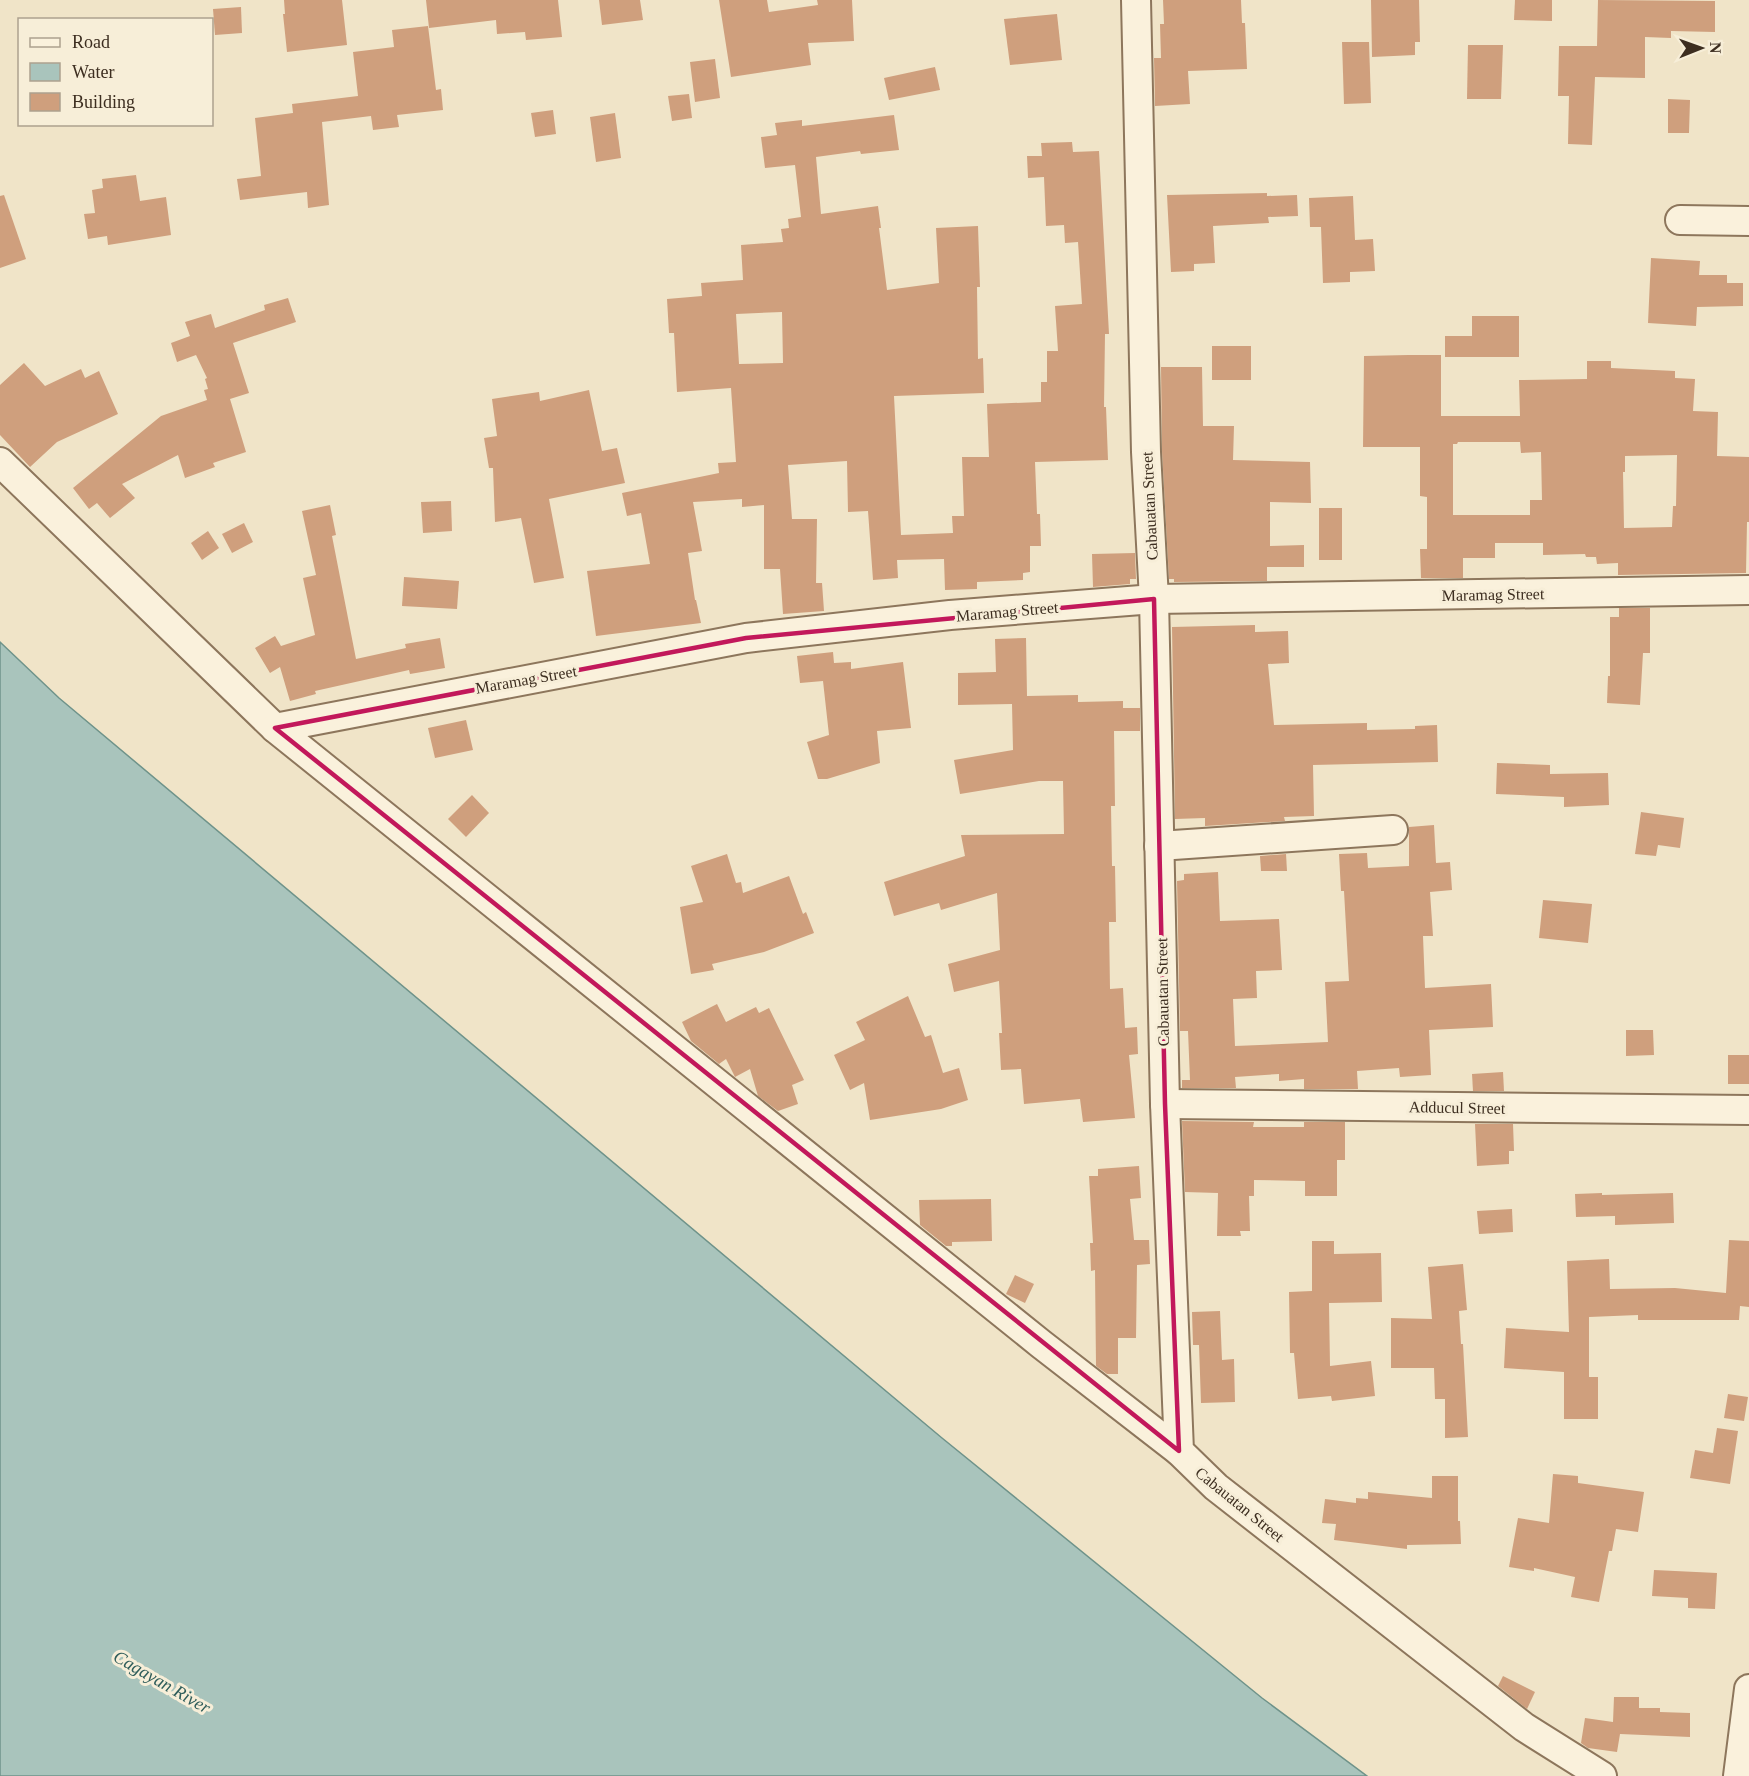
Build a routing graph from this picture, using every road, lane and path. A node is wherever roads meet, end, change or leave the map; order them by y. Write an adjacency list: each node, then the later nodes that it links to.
1 (1136, 0): 6 (street, Cabauatan Street)
2 (1680, 220): 3 (street)
3 (1749, 221)
4 (0, 462): 7 (street)
5 (1749, 590): 6 (street, Maramag Street)
6 (1154, 599): 7 (street, Maramag Street); 9 (street, Cabauatan Street)
7 (274, 728): 12 (street)
8 (1393, 830): 9 (street)
9 (1159, 846): 10 (street, Cabauatan Street)
10 (1165, 1104): 11 (street, Adducul Street); 12 (street, Cabauatan Street)
11 (1749, 1110)
12 (1179, 1451): 14 (street, Cabauatan Street)
13 (1749, 1689): 15 (street)
14 (1602, 1776)
15 (1738, 1776)

